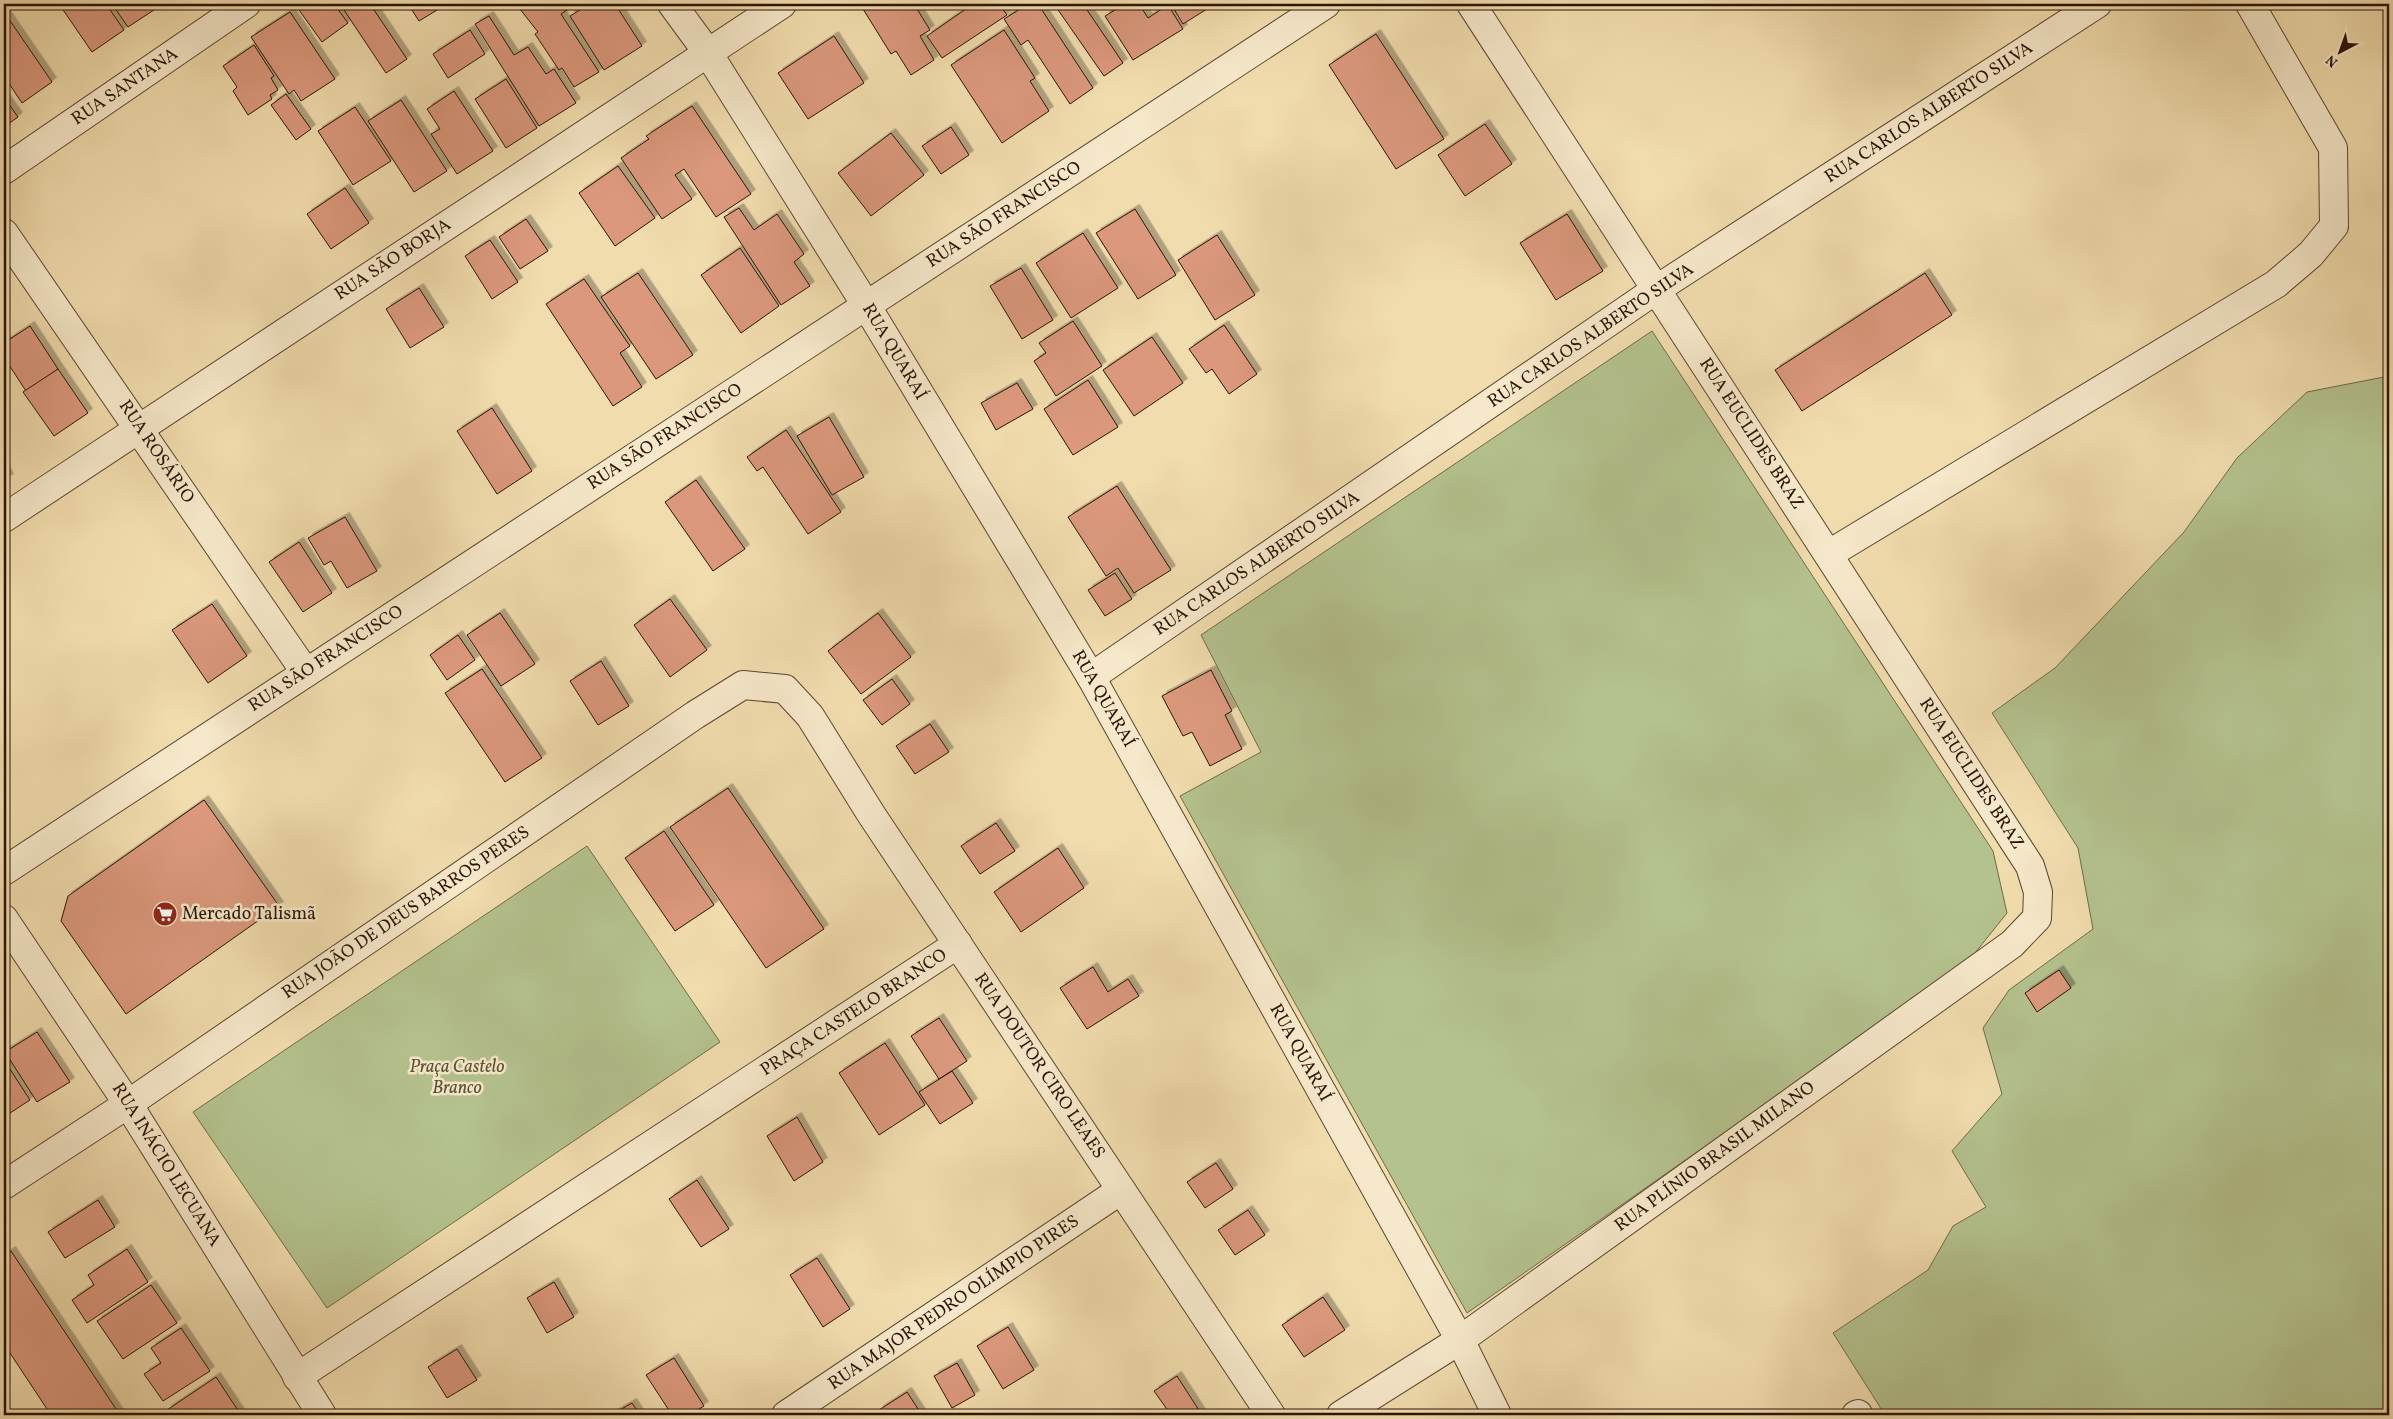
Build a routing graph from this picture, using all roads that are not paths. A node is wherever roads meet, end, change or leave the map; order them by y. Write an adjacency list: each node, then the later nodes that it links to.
1 (246, 4): 9 (street, RUA SANTANA)
2 (672, 4): 8 (street, RUA QUARAÍ)
3 (782, 4): 8 (street, RUA SÃO BORJA)
4 (1326, 4): 12 (street, RUA SÃO FRANCISCO)
5 (1471, 4): 11 (street, RUA EUCLIDES BRAZ)
6 (2097, 4): 11 (street, RUA CARLOS ALBERTO SILVA)
7 (2250, 4): 15 (street)
8 (708, 53): 12 (street, RUA QUARAÍ); 13 (street, RUA SÃO BORJA)
9 (4, 170)
10 (4, 232): 13 (street, RUA ROSÁRIO)
11 (1657, 289): 15 (street, RUA EUCLIDES BRAZ); 17 (street, RUA CARLOS ALBERTO SILVA)
12 (866, 305): 16 (street, RUA SÃO FRANCISCO); 17 (street, RUA QUARAÍ)
13 (139, 427): 14 (street, RUA SÃO BORJA); 16 (street, RUA ROSÁRIO)
14 (4, 518)
15 (1829, 554): 19 (street, RUA EUCLIDES BRAZ)
16 (306, 673): 20 (street, RUA SÃO FRANCISCO)
17 (1091, 677): 26 (street, RUA QUARAÍ)
18 (810, 716): 22 (street, RUA DOUTOR CIRO LEAES); 23 (street, RUA JOÃO DE DEUS BARROS PERES)
19 (2030, 866): 26 (street, RUA PLÍNIO BRASIL MILANO)
20 (4, 871)
21 (4, 919): 23 (street, RUA INÁCIO LECUANA)
22 (958, 944): 25 (street, RUA DOUTOR CIRO LEAES); 27 (street, PRAÇA CASTELO BRANCO)
23 (128, 1104): 24 (street, RUA JOÃO DE DEUS BARROS PERES); 27 (street, RUA INÁCIO LECUANA)
24 (4, 1185)
25 (1121, 1190): 29 (street, RUA MAJOR PEDRO OLÍMPIO PIRES); 30 (street, RUA DOUTOR CIRO LEAES)
26 (1460, 1340): 31 (street, RUA PLÍNIO BRASIL MILANO); 32 (street, RUA QUARAÍ)
27 (298, 1377): 28 (street, RUA INÁCIO LECUANA)
28 (322, 1415)
29 (786, 1415)
30 (1271, 1415)
31 (1341, 1415)
32 (1498, 1415)

